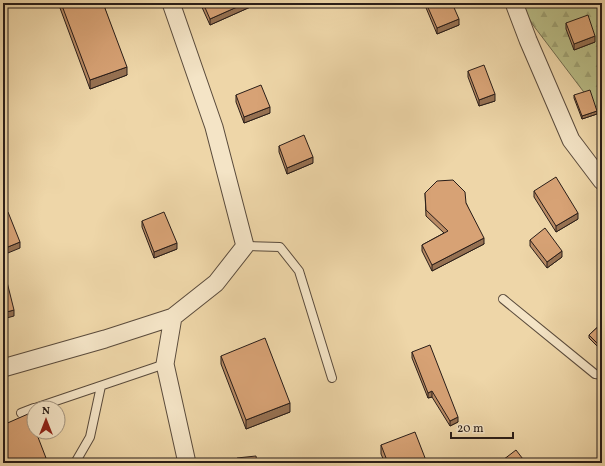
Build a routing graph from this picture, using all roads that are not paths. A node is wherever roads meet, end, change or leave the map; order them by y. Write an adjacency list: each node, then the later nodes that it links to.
1 (171, 3): 4 (street)
2 (514, 3): 3 (street)
3 (602, 181)
4 (245, 246): 6 (street); 10 (lane)
5 (503, 300): 9 (lane)
6 (173, 316): 7 (street); 8 (street)
7 (165, 364): 11 (lane); 16 (street)
8 (3, 368)
9 (602, 375)
10 (332, 378)
11 (101, 386): 12 (lane); 15 (lane)
12 (59, 400)
13 (26, 411): 14 (lane)
14 (21, 413)
15 (75, 463)
16 (187, 463)

